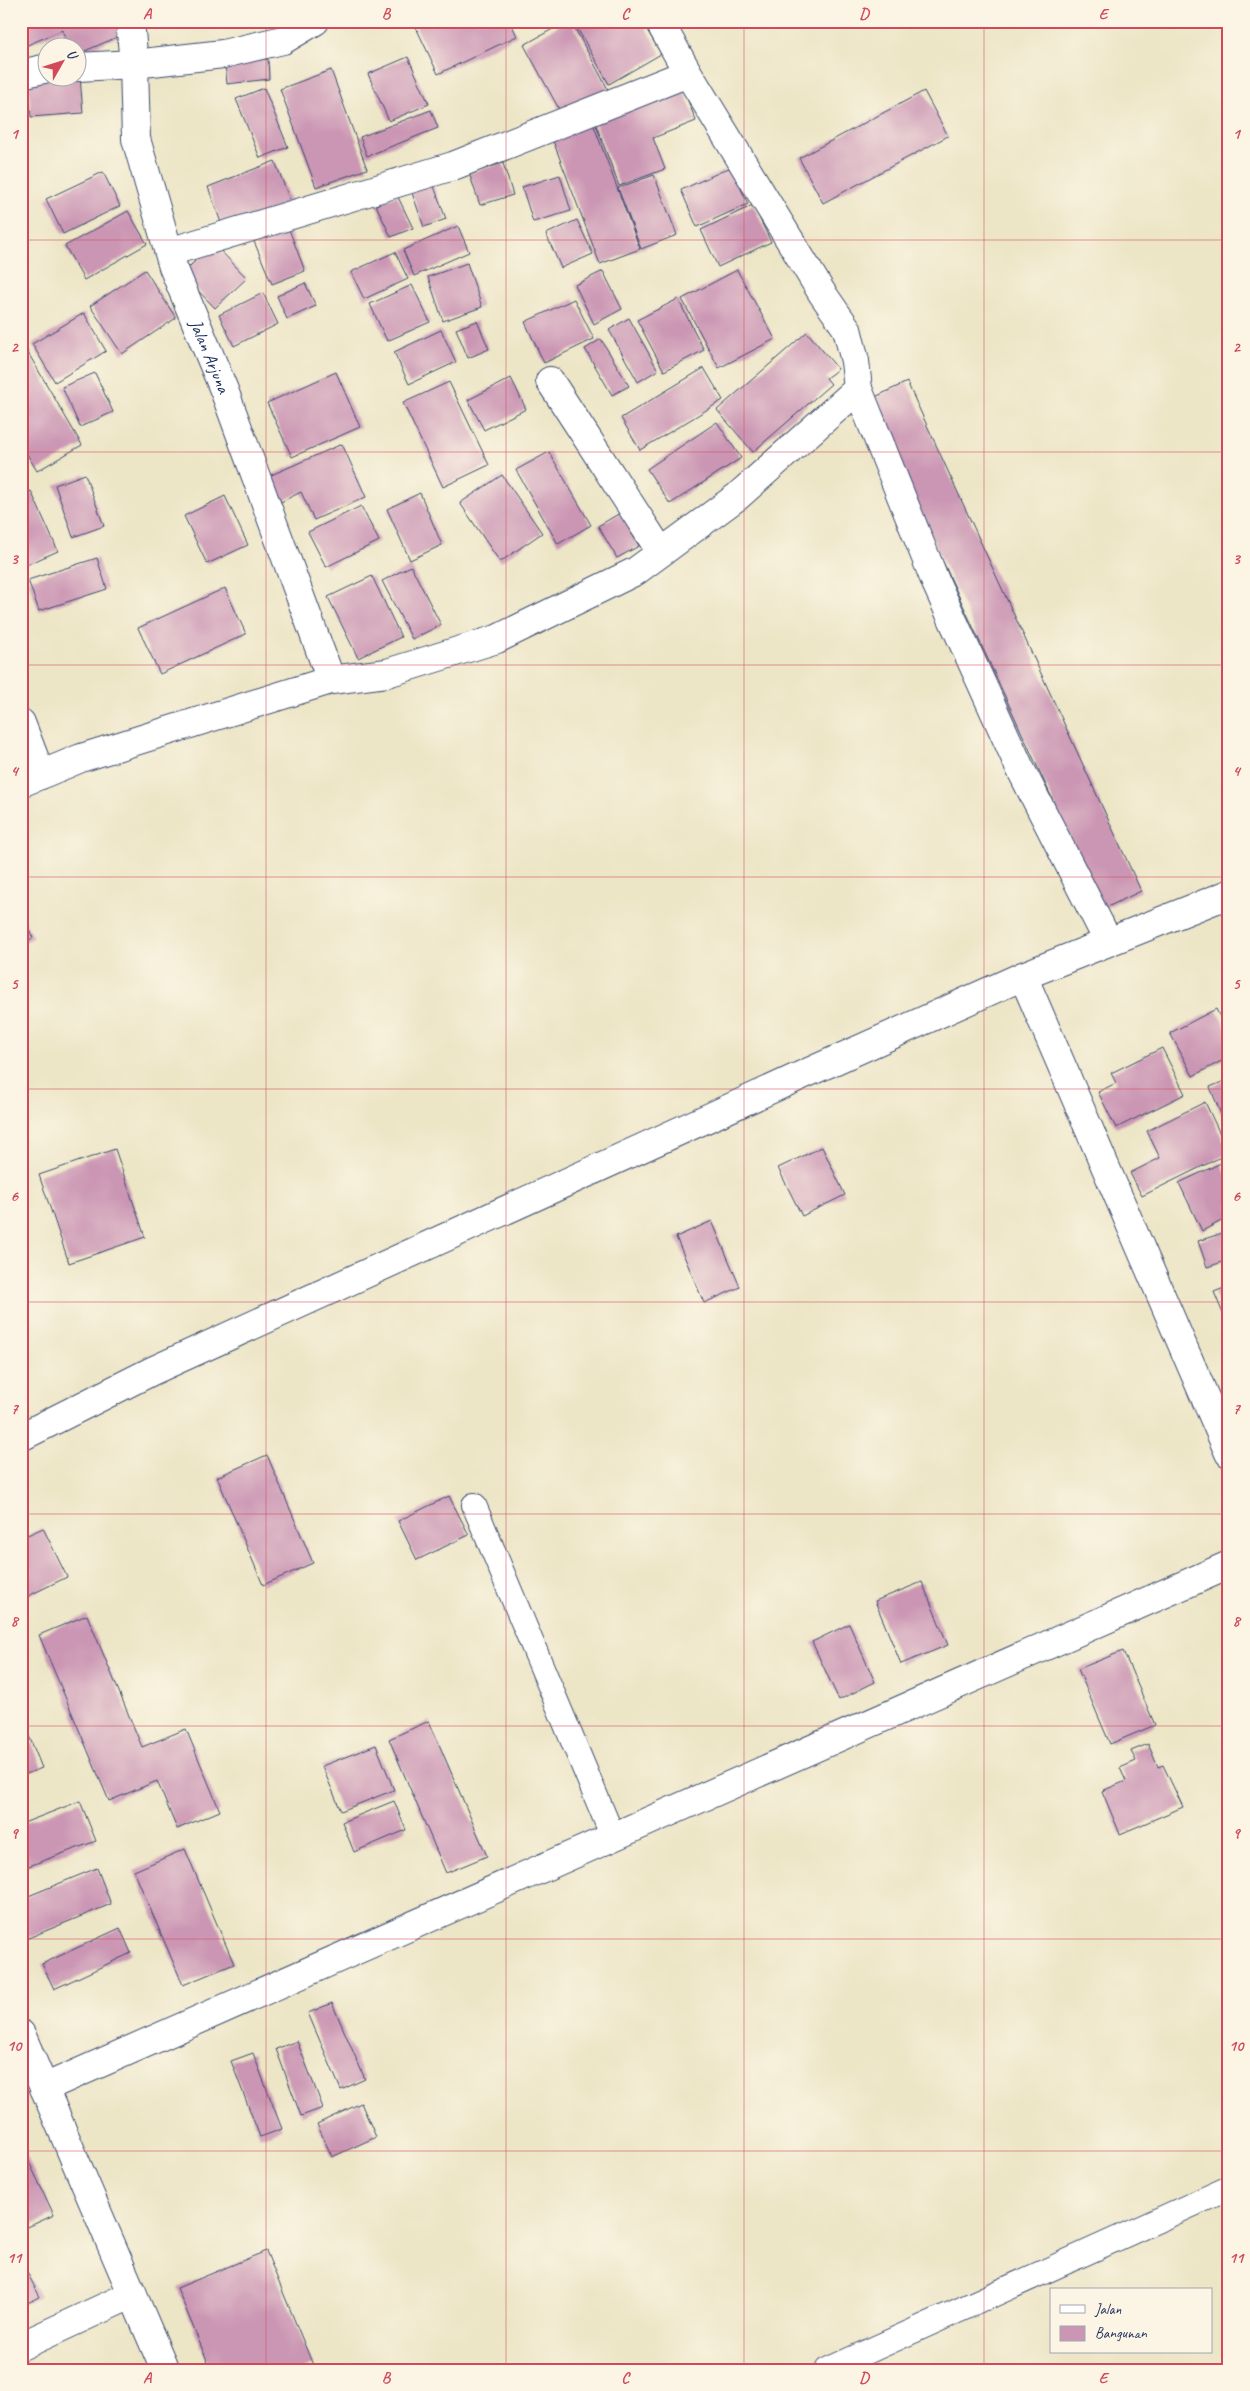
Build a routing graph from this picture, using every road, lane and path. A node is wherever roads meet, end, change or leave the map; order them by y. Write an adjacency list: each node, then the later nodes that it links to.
1 (130, 21): 4 (street, Jalan Arjuna)
2 (315, 21): 4 (street)
3 (659, 21): 7 (street)
4 (134, 64): 5 (street); 9 (street, Jalan Arjuna)
5 (88, 66)
6 (38, 70): 8 (street)
7 (688, 73): 9 (street); 11 (street)
8 (21, 74)
9 (169, 252): 13 (street, Jalan Arjuna)
10 (550, 381): 12 (street)
11 (858, 389): 12 (street); 17 (street)
12 (661, 552): 13 (street)
13 (331, 680): 15 (street)
14 (21, 723): 15 (street)
15 (31, 779)
16 (1229, 894): 17 (street)
17 (1108, 941): 18 (street)
18 (1023, 976): 19 (street); 20 (street)
19 (21, 1437)
20 (1229, 1453)
21 (474, 1505): 23 (lane)
22 (1229, 1565): 23 (street)
23 (613, 1837): 25 (street)
24 (21, 2034): 25 (street)
25 (44, 2088): 27 (street)
26 (1229, 2188): 30 (lane)
27 (132, 2294): 28 (street); 29 (street)
28 (21, 2346)
29 (165, 2370)
30 (828, 2370)

